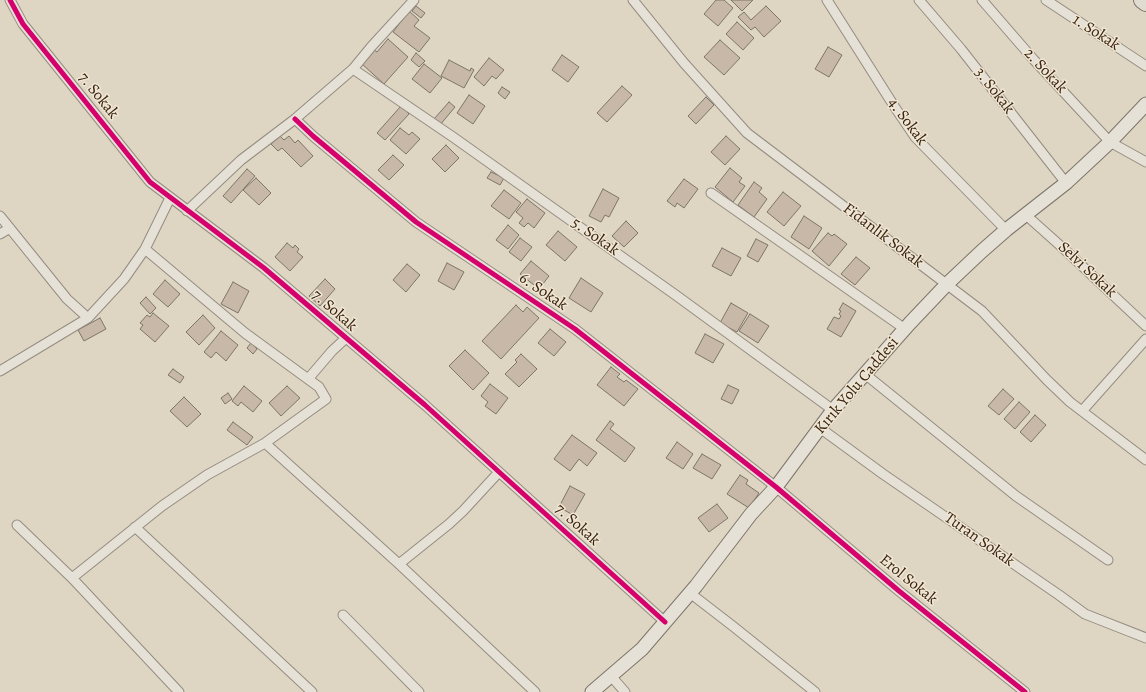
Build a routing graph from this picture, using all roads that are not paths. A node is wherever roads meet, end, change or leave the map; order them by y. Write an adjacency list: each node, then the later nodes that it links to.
1 (10, 0): 18 (street, 7. Sokak)
2 (414, 0): 11 (street)
3 (633, 0): 26 (street, Fidanlık Sokak)
4 (827, 0): 23 (street, 4. Sokak)
5 (919, 0): 16 (street, 3. Sokak)
6 (982, 0): 14 (street, 2. Sokak)
7 (1046, 0): 10 (street, 1. Sokak)
8 (1142, 0): 9 (highway)
9 (1146, 3)
10 (1146, 66)
11 (353, 69): 13 (street); 35 (street, 5. Sokak)
12 (1146, 104): 14 (street, Kırık Yolu Caddesi)
13 (295, 118): 19 (street); 41 (street, 6. Sokak)
14 (1110, 142): 15 (street, 2. Sokak); 16 (street, Kırık Yolu Caddesi)
15 (1146, 162)
16 (1066, 183): 20 (street, Kırık Yolu Caddesi)
17 (711, 193): 29 (street)
18 (170, 198): 19 (street, 7. Sokak); 25 (street)
19 (187, 211): 30 (street, 7. Sokak)
20 (1026, 215): 23 (street, Kırık Yolu Caddesi); 28 (street, Selvi Sokak)
21 (0, 216): 22 (street)
22 (10, 228): 24 (street); 27 (street)
23 (1006, 230): 26 (street, Kırık Yolu Caddesi)
24 (0, 234)
25 (145, 249): 27 (street); 34 (street)
26 (947, 284): 29 (street, Kırık Yolu Caddesi); 36 (street, Fidanlık Sokak)
27 (88, 318): 32 (street)
28 (1146, 326)
29 (905, 329): 33 (street, Kırık Yolu Caddesi)
30 (346, 338): 34 (street); 40 (street, 7. Sokak)
31 (1146, 339): 36 (street)
32 (0, 371)
33 (865, 374): 35 (street, Kırık Yolu Caddesi); 44 (street)
34 (308, 379): 38 (street)
35 (833, 410): 37 (street, Kırık Yolu Caddesi)
36 (1082, 410): 39 (street, Fidanlık Sokak)
37 (820, 428): 41 (street, Kırık Yolu Caddesi); 50 (street, Turan Sokak)
38 (265, 443): 43 (street); 45 (street)
39 (1146, 460)
40 (499, 472): 45 (street); 49 (street, 7. Sokak)
41 (776, 487): 47 (street, Kırık Yolu Caddesi); 52 (street, Erol Sokak)
42 (17, 525): 46 (street)
43 (135, 527): 46 (street); 54 (street)
44 (1108, 560)
45 (399, 564): 56 (street)
46 (72, 578): 53 (street)
47 (690, 593): 49 (street, Kırık Yolu Caddesi); 59 (street)
48 (343, 615): 55 (street)
49 (665, 622): 51 (street, Kırık Yolu Caddesi)
50 (1146, 638)
51 (611, 676): 57 (street, Kırık Yolu Caddesi); 58 (street)
52 (1016, 684): 60 (street); 61 (street, Erol Sokak)
53 (179, 692)
54 (312, 692)
55 (419, 692)
56 (535, 692)
57 (592, 692)
58 (625, 692)
59 (815, 692)
60 (1010, 692)
61 (1025, 692)

